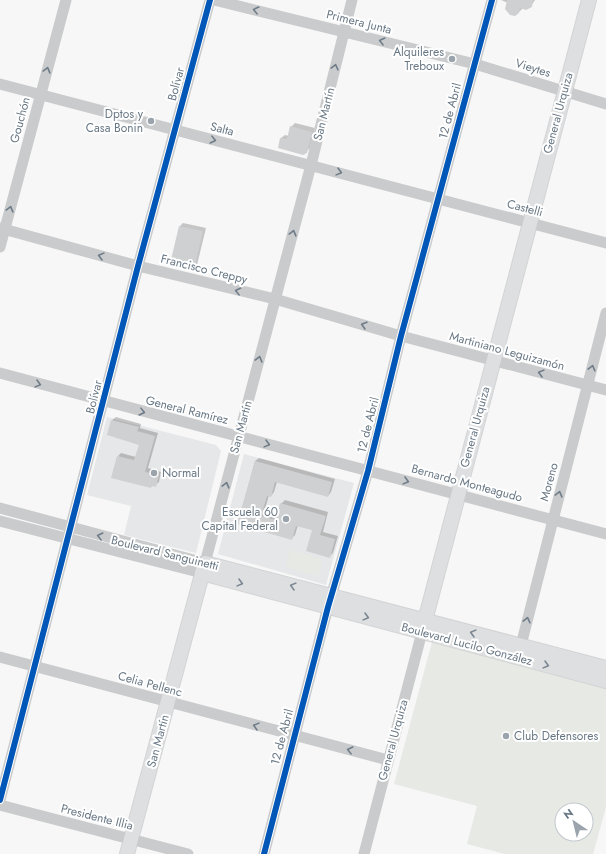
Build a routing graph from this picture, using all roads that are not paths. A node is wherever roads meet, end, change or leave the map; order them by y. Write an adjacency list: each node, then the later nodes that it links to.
1 (66, 0): 11 (street, Gouchón, one-way to 1)
2 (210, 0): 13 (street, Bolívar)
3 (214, 0): 7 (street, Primera Junta, one-way to 3)
4 (352, 0): 7 (street, San Martín)
5 (492, 0): 8 (street, 12 de Abril)
6 (588, 0): 10 (main road, General Urquiza)
7 (344, 32): 8 (street, Primera Junta, one-way to 7); 14 (street, San Martín, one-way to 7)
8 (475, 64): 10 (street, Vieytes); 15 (street, 12 de Abril)
9 (0, 84): 11 (street, Salta)
10 (564, 91): 12 (street, Vieytes); 16 (main road, General Urquiza)
11 (40, 93): 13 (street, Salta); 17 (street, Gouchón, one-way to 11)
12 (606, 104)
13 (175, 130): 14 (street, Salta, one-way to 14); 20 (street, Bolívar)
14 (311, 165): 15 (street, Salta, one-way to 15); 21 (street, San Martín, one-way to 14)
15 (438, 199): 16 (street, Castelli); 23 (street, 12 de Abril)
16 (530, 222): 18 (street, Castelli); 24 (main road, General Urquiza)
17 (2, 228): 19 (street, Gouchón); 20 (street, Francisco Creppy, one-way to 17)
18 (606, 243)
19 (0, 247)
20 (138, 266): 21 (street, Francisco Creppy, one-way to 20); 28 (street, Bolívar)
21 (275, 300): 23 (street, Francisco Creppy, one-way to 21); 29 (street, San Martín, one-way to 21)
22 (606, 313): 26 (street, Moreno, one-way to 22)
23 (401, 336): 24 (street, Martiniano Leguizamón); 30 (street, 12 de Abril)
24 (493, 360): 26 (street, Martiniano Leguizamón, one-way to 24); 31 (main road, General Urquiza)
25 (0, 373): 28 (street, General Ramírez, one-way to 28)
26 (587, 385): 27 (street, Martiniano Leguizamón); 33 (street, Moreno, one-way to 26)
27 (606, 390)
28 (104, 402): 29 (street, General Ramírez, one-way to 29); 35 (street, Bolívar)
29 (239, 436): 30 (street, General Ramírez, one-way to 30); 37 (street, San Martín, one-way to 29)
30 (368, 471): 31 (street, Bernardo Monteagudo, one-way to 31); 38 (street, 12 de Abril)
31 (458, 494): 33 (street, Bernardo Monteagudo); 39 (main road, General Urquiza)
32 (0, 508): 35 (street, Boulevard Sanguinetti)
33 (552, 519): 36 (street, Bernardo Monteagudo); 40 (street, Moreno, one-way to 33)
34 (0, 521): 35 (street, Boulevard Sanguinetti)
35 (70, 533): 37 (street, Boulevard Sanguinetti); 42 (street, Bolívar)
36 (606, 534)
37 (204, 568): 38 (main road, Boulevard Sanguinetti); 45 (main road, San Martín)
38 (330, 602): 39 (main road, Boulevard Lucilo González); 46 (street, 12 de Abril)
39 (424, 626): 40 (main road, Boulevard Lucilo González); 47 (street, General Urquiza)
40 (520, 652): 43 (main road, Boulevard Lucilo González); 44 (main road, Boulevard Lucilo González, one-way to 44)
41 (0, 657): 42 (street, Celia Pellenc)
42 (34, 666): 45 (street, Celia Pellenc); 48 (street, Bolívar)
43 (606, 668)
44 (606, 681)
45 (169, 703): 46 (street, Celia Pellenc, one-way to 45); 50 (main road, San Martín)
46 (293, 736): 47 (street, Celia Pellenc, one-way to 46); 53 (street, 12 de Abril)
47 (388, 760): 54 (street, General Urquiza)
48 (0, 800)
49 (0, 805): 50 (street, Presidente Illia)
50 (131, 839): 51 (main road, San Martín); 52 (street, Presidente Illia)
51 (127, 854)
52 (188, 854)
53 (264, 854)
54 (364, 854)

